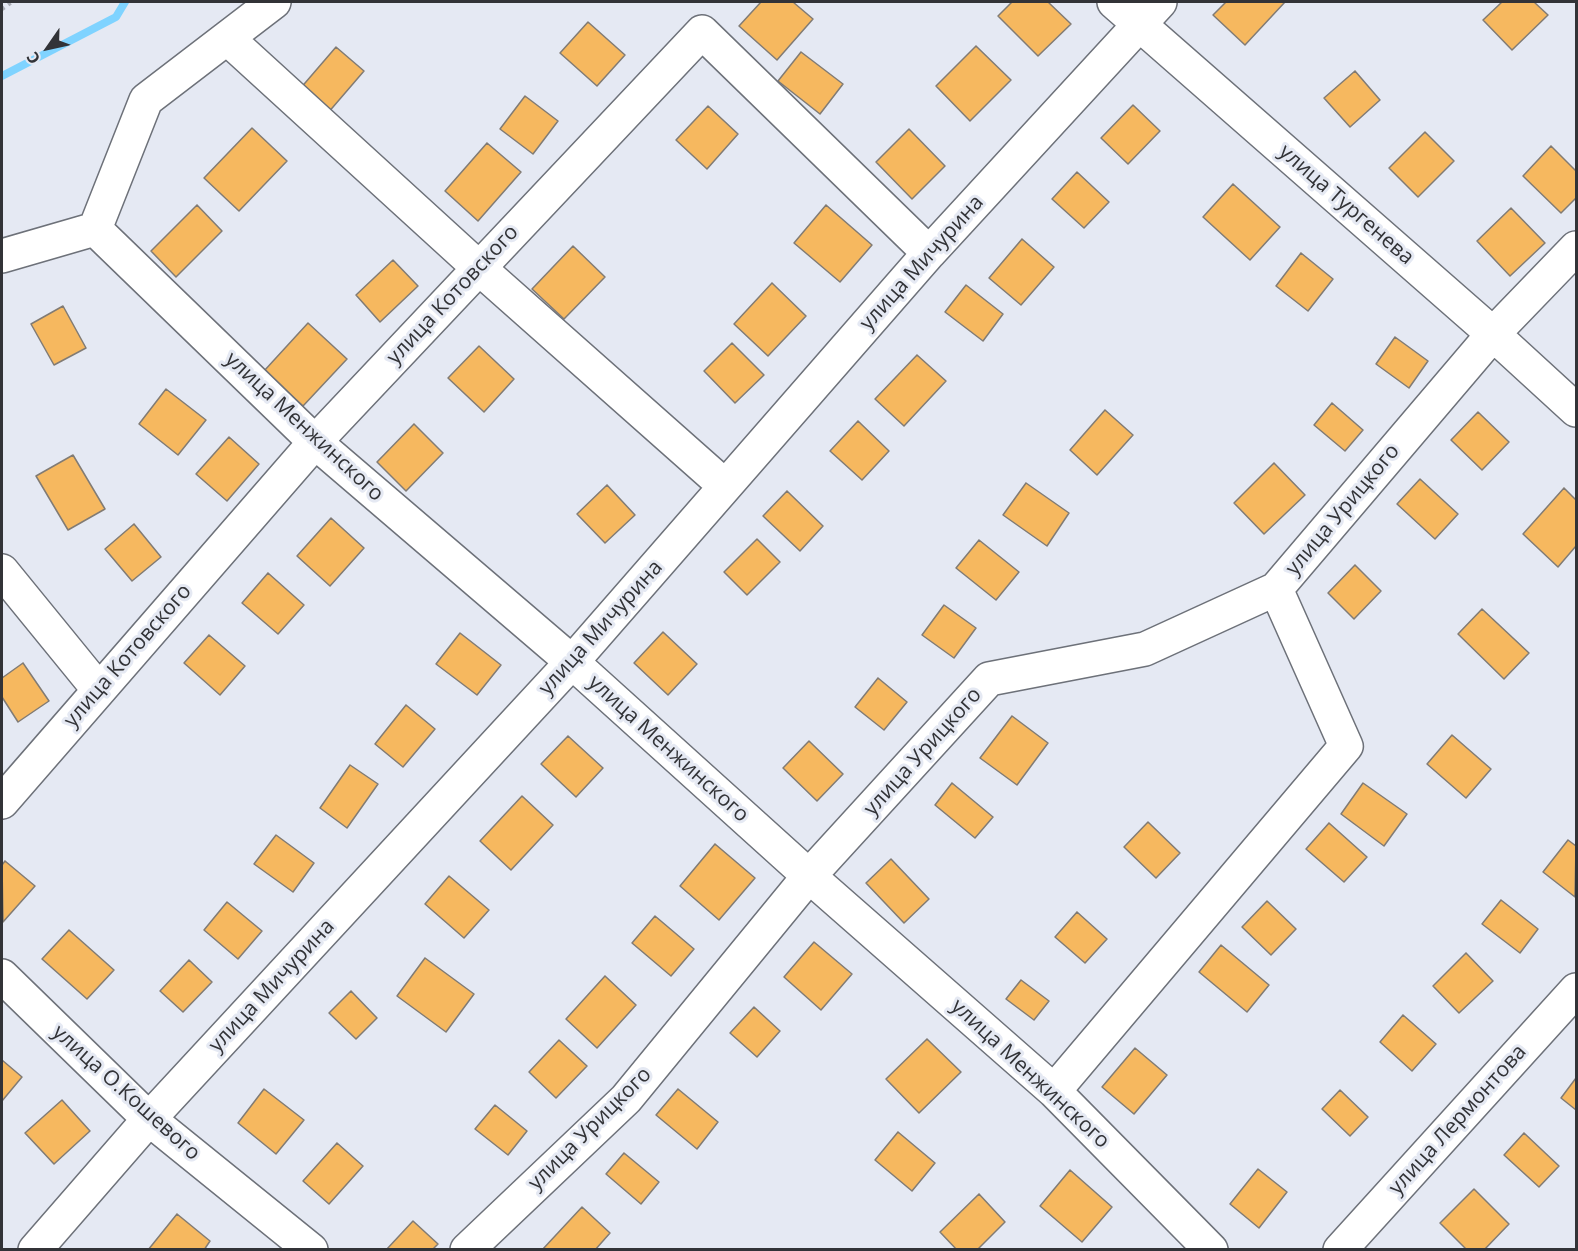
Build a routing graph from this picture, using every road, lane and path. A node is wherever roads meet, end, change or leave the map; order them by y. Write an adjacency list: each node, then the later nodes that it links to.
1 (12, 2): 4 (path)
2 (274, 2): 6 (street)
3 (1114, 2): 5 (street, улица Тургенева)
4 (2, 9)
5 (1150, 13): 9 (street, улица Мичурина); 12 (street, улица Тургенева)
6 (227, 38): 7 (street); 11 (street)
7 (95, 229): 10 (street); 14 (street, улица Менжинского)
8 (1576, 248): 12 (street, улица Урицкого)
9 (929, 253): 11 (street, улица Котовского); 15 (street, улица Мичурина)
10 (2, 256)
11 (479, 268): 14 (street, улица Котовского); 15 (street)
12 (1493, 334): 13 (street, улица Тургенева); 17 (street, улица Урицкого)
13 (1576, 410)
14 (315, 442): 18 (street, улица Менжинского); 19 (street, улица Котовского)
15 (725, 486): 18 (street, улица Мичурина)
16 (2, 571): 19 (street)
17 (1276, 589): 21 (street, улица Урицкого); 24 (street)
18 (572, 662): 21 (street, улица Менжинского); 25 (street, улица Мичурина)
19 (99, 690): 20 (street, улица Котовского)
20 (2, 802)
21 (809, 876): 24 (street, улица Менжинского); 28 (street, улица Урицкого)
22 (2, 976): 25 (street, улица О.Кошевого)
23 (1576, 990): 30 (street, улица Лермонтова)
24 (1054, 1091): 29 (street, улица Менжинского)
25 (149, 1119): 26 (street, улица Мичурина); 27 (street, улица О.Кошевого)
26 (35, 1250)
27 (311, 1250)
28 (467, 1250)
29 (1211, 1250)
30 (1340, 1250)

